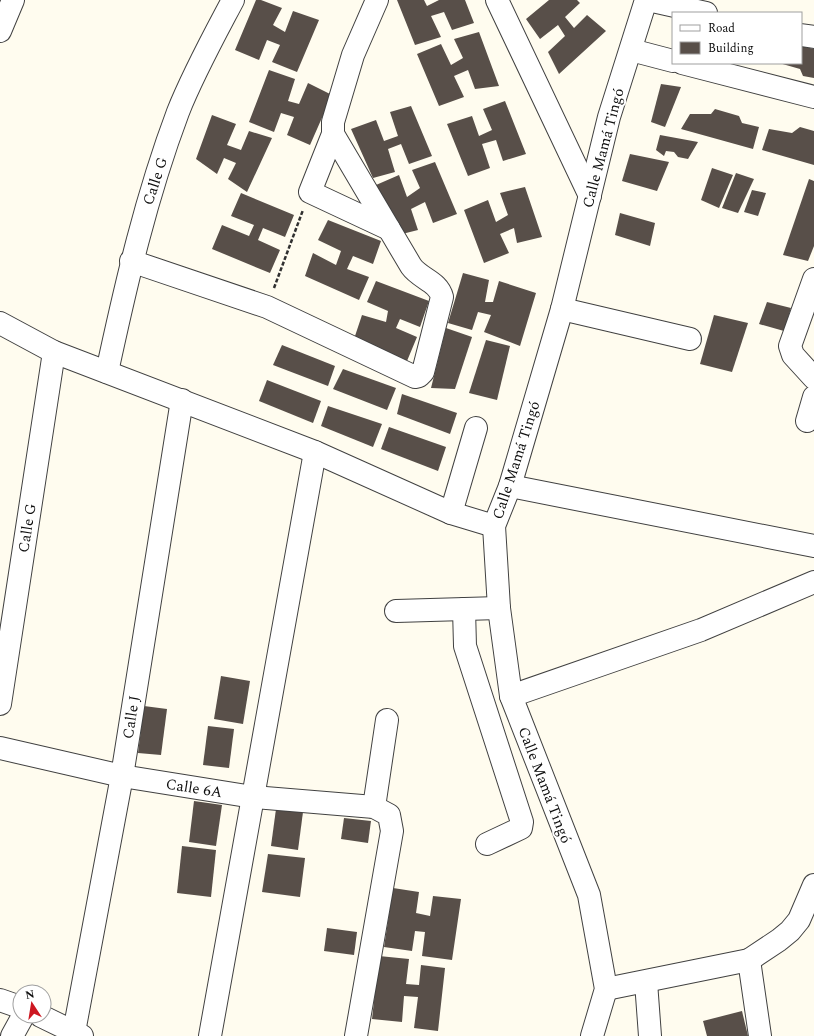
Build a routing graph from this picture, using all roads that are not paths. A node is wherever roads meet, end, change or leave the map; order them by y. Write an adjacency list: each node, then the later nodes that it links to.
1 (13, 0): 7 (street)
2 (233, 0): 17 (street, Calle G)
3 (377, 0): 14 (street)
4 (497, 0): 15 (street)
5 (647, 0): 6 (street); 10 (street, Calle Mamá Tingó)
6 (701, 12)
7 (0, 31)
8 (802, 34): 9 (street)
9 (814, 38)
10 (631, 50): 11 (street); 15 (street, Calle Mamá Tingó)
11 (672, 61)
12 (686, 64): 13 (street)
13 (814, 97)
14 (333, 134): 16 (street); 16 (street)
15 (590, 196): 19 (street, Calle Mamá Tingó)
16 (389, 229): 17 (street)
17 (131, 261): 23 (street, Calle G)
18 (814, 279): 24 (street)
19 (562, 309): 21 (street); 30 (street, Calle Mamá Tingó)
20 (0, 323): 22 (street)
21 (690, 340)
22 (54, 352): 23 (street); 39 (street, Calle G)
23 (107, 372): 26 (street)
24 (814, 378)
25 (814, 397): 27 (street)
26 (182, 400): 29 (street); 42 (street, Calle J)
27 (807, 421)
28 (476, 428): 31 (street)
29 (315, 452): 31 (street); 43 (street)
30 (510, 486): 32 (street, Calle Mamá Tingó); 33 (street)
31 (451, 513): 32 (street)
32 (494, 526): 35 (street, Calle Mamá Tingó)
33 (814, 546)
34 (814, 582): 38 (street)
35 (499, 608): 36 (street); 38 (street, Calle Mamá Tingó)
36 (464, 609): 37 (street); 45 (street)
37 (396, 611)
38 (511, 696): 49 (street, Calle Mamá Tingó)
39 (0, 704)
40 (386, 720): 44 (street)
41 (0, 748): 42 (street, Calle 6A)
42 (122, 776): 43 (street, Calle 6A); 54 (street, Calle J)
43 (253, 797): 44 (street, Calle 6A); 56 (street)
44 (382, 811): 57 (street)
45 (487, 844)
46 (814, 885): 47 (street)
47 (749, 960): 48 (street); 60 (street)
48 (646, 982): 49 (street); 59 (street)
49 (606, 989): 58 (street, Calle Mamá Tingó)
50 (0, 1000): 51 (street)
51 (12, 1004)
52 (52, 1021): 54 (street)
53 (19, 1024): 55 (street)
54 (78, 1034)
55 (12, 1036)
56 (210, 1036)
57 (356, 1036)
58 (592, 1036)
59 (650, 1036)
60 (760, 1036)

